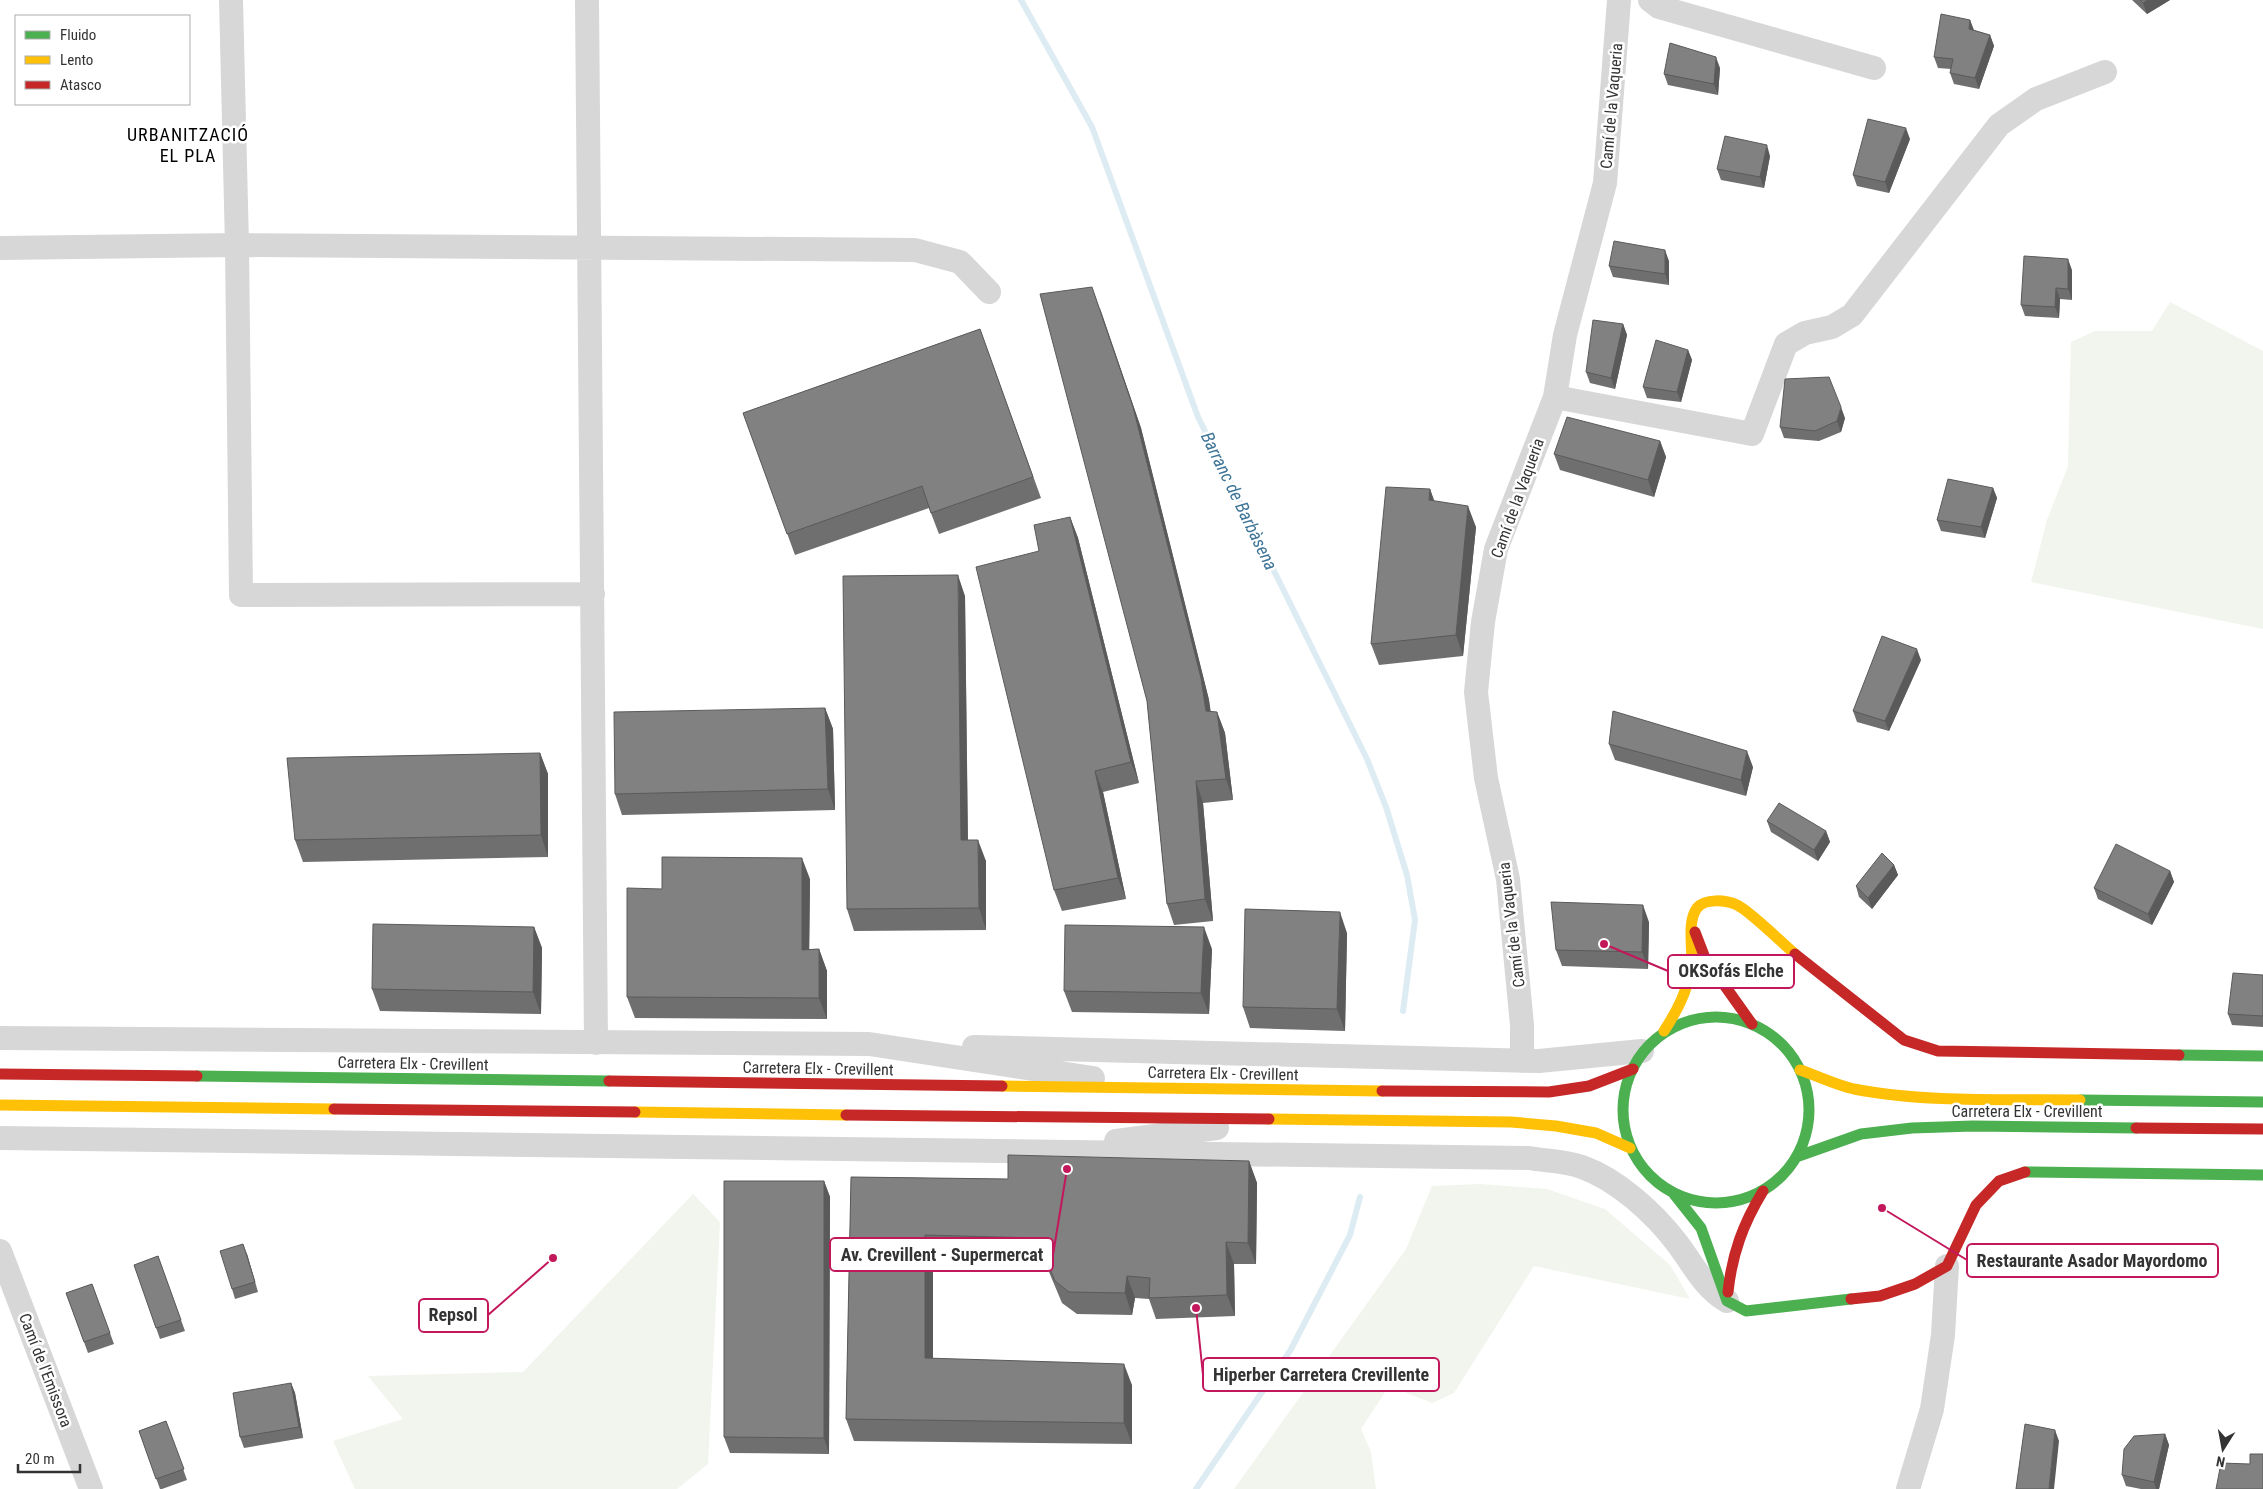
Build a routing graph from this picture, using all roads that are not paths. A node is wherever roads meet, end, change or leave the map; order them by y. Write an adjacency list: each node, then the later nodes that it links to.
1 (230, 0): 7 (street)
2 (587, 0): 8 (street)
3 (1619, 0): 11 (street, Camí de la Vaqueria)
4 (1650, 0): 5 (street)
5 (1874, 68)
6 (2105, 72): 11 (street)
7 (237, 245): 8 (street); 9 (street); 12 (street)
8 (589, 246): 10 (street); 12 (street)
9 (0, 248)
10 (989, 292)
11 (1555, 397): 20 (street, Camí de la Vaqueria)
12 (593, 594): 17 (street)
13 (1692, 925): 14 (main road); 15 (main road); 19 (main road)
14 (1752, 1024): 15 (main road); 22 (main road)
15 (1664, 1031): 21 (main road)
16 (0, 1038): 17 (street)
17 (596, 1042): 18 (street)
18 (869, 1044): 20 (street); 24 (street)
19 (2263, 1056)
20 (1522, 1060): 21 (street)
21 (1637, 1060): 24 (main road, Carretera Elx - Crevillent); 30 (main road)
22 (1800, 1070): 25 (main road, Carretera Elx - Crevillent); 32 (main road)
23 (0, 1074): 24 (main road, Carretera Elx - Crevillent)
24 (1164, 1088)
25 (2263, 1102)
26 (0, 1105): 27 (main road)
27 (1283, 1120): 30 (main road); 31 (street)
28 (2263, 1130): 32 (main road, Carretera Elx - Crevillent)
29 (0, 1138): 31 (street)
30 (1630, 1148): 35 (main road)
31 (1027, 1152): 38 (street)
32 (1796, 1157): 34 (main road)
33 (2263, 1175): 37 (main road)
34 (1763, 1191): 35 (main road); 38 (main road)
35 (1674, 1194): 38 (main road)
36 (0, 1251): 39 (street, Camí de l'Emissora)
37 (1947, 1266): 38 (main road); 40 (street)
38 (1727, 1301)
39 (91, 1489)
40 (1908, 1489)

